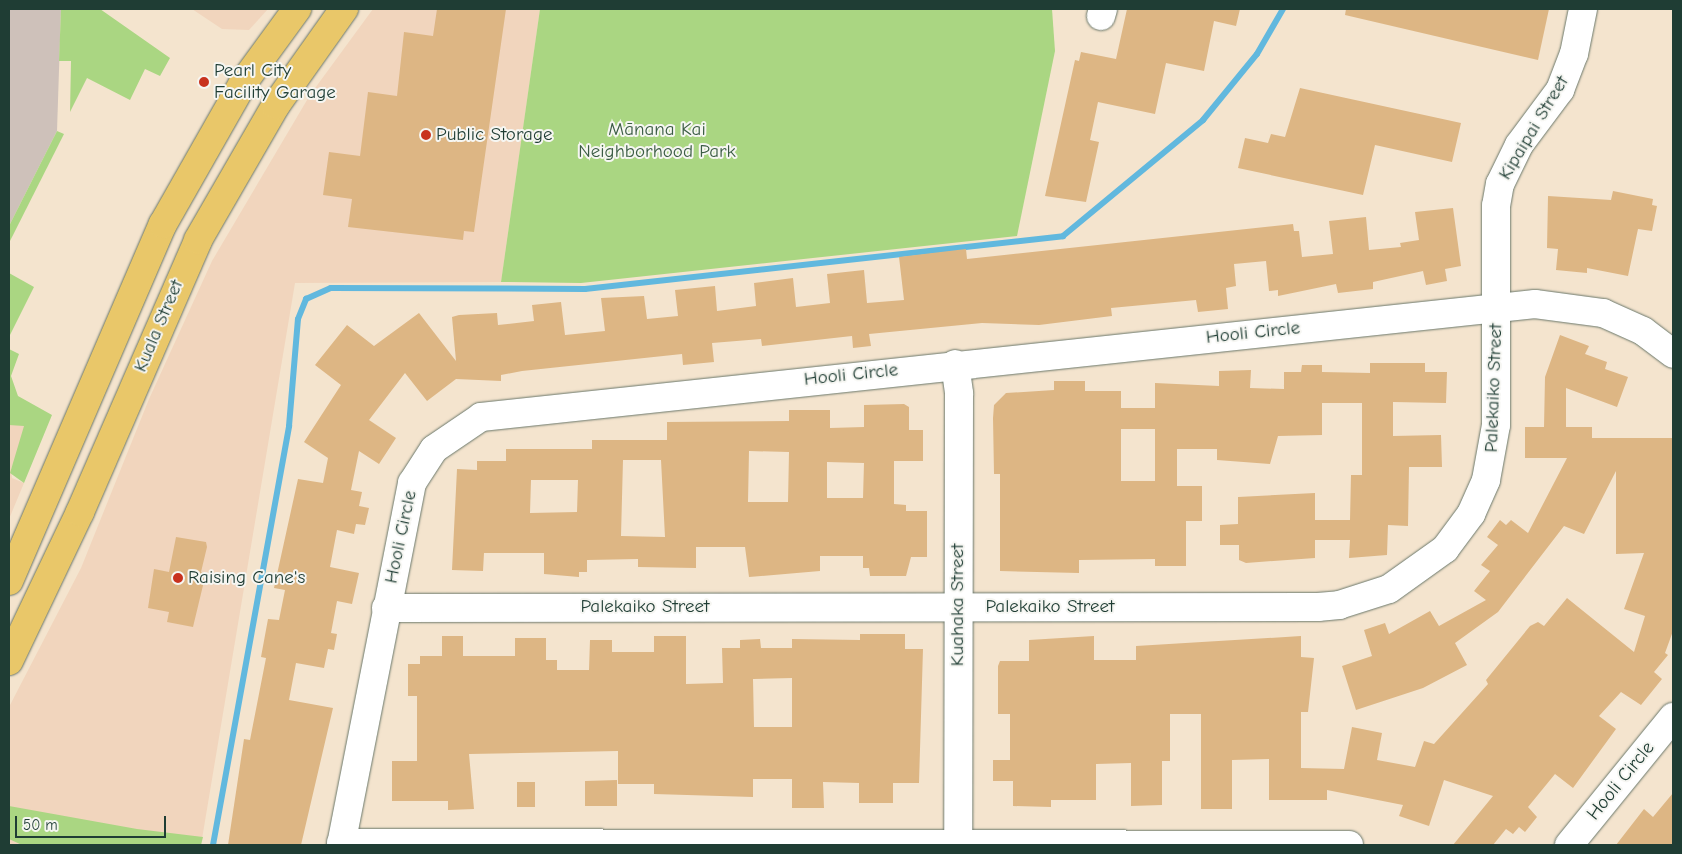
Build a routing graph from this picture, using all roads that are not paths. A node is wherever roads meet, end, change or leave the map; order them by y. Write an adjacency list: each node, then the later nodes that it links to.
1 (297, 9): 4 (main road)
2 (344, 9): 5 (main road, Kuala Street)
3 (1583, 9): 6 (street, Kipaipai Street)
4 (244, 83): 5 (main road); 9 (main road)
5 (276, 104): 12 (main road, Kuala Street)
6 (1496, 308): 7 (street, Hooli Circle); 8 (street, Hooli Circle); 10 (street, Palekaiko Street)
7 (1673, 354)
8 (955, 364): 10 (street, Kuahaka Street); 11 (street, Hooli Circle)
9 (9, 581)
10 (958, 607): 11 (street, Palekaiko Street); 15 (street, Kuahaka Street)
11 (386, 608): 14 (street, Hooli Circle)
12 (9, 661)
13 (1673, 717): 17 (street, Hooli Circle)
14 (341, 844): 15 (street)
15 (958, 844): 16 (street)
16 (1349, 845)
17 (1569, 845)

